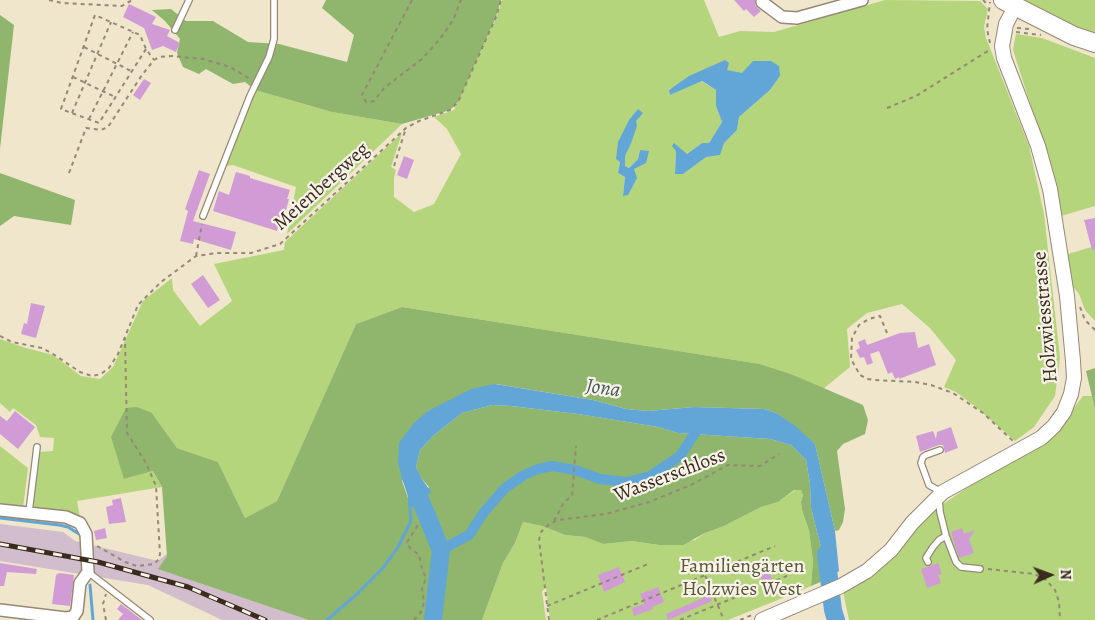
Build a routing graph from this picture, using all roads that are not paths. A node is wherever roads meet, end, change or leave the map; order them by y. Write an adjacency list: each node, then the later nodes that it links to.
1 (189, 0): 6 (lane)
2 (274, 0): 8 (lane)
3 (862, 0): 4 (street)
4 (762, 2)
5 (1009, 4): 7 (main road); 11 (street, Holzwiesstrasse)
6 (175, 30)
7 (1095, 43)
8 (204, 216)
9 (37, 447): 13 (lane)
10 (940, 450): 11 (lane)
11 (941, 495): 14 (lane); 20 (street, Holzwiesstrasse)
12 (0, 510): 13 (street)
13 (29, 512): 17 (street)
14 (946, 536): 15 (lane); 16 (lane)
15 (928, 562)
16 (980, 569)
17 (88, 572): 18 (street); 19 (lane)
18 (0, 610)
19 (150, 620)
20 (762, 620)

